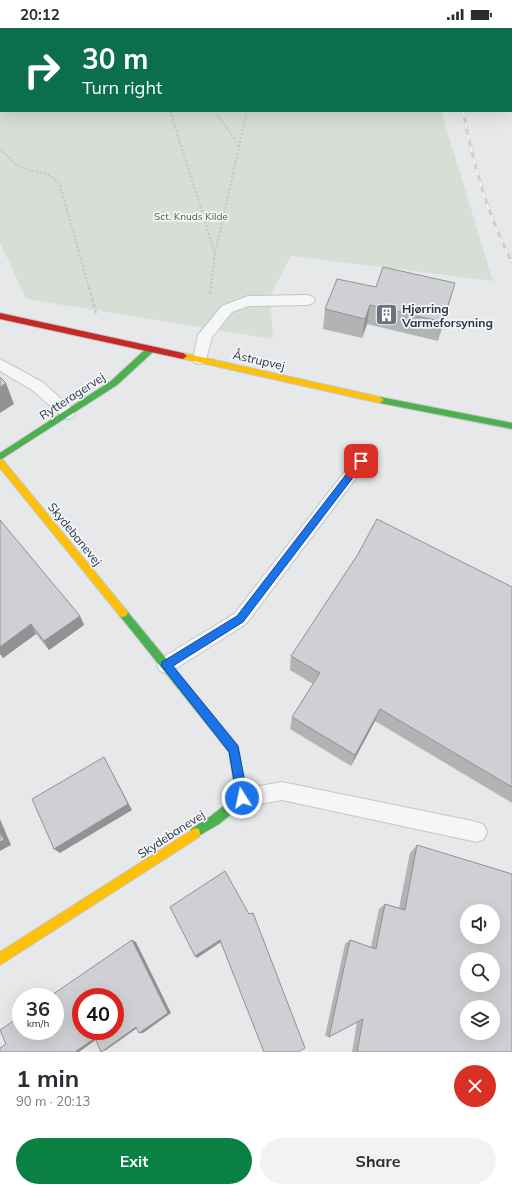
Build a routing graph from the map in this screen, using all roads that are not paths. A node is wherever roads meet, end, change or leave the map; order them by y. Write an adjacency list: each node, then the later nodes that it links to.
1 (308, 300): 4 (lane)
2 (0, 316): 3 (street, Åstrupvej)
3 (151, 349): 4 (street, Åstrupvej); 6 (street, Rytteragervej)
4 (200, 359): 7 (street, Åstrupvej)
5 (0, 364): 6 (lane)
6 (68, 413): 8 (street, Rytteragervej)
7 (512, 426)
8 (0, 457)
9 (361, 461): 11 (lane)
10 (0, 462): 11 (street, Skydebanevej)
11 (166, 665): 12 (street, Skydebanevej)
12 (242, 798): 13 (lane); 14 (street, Skydebanevej)
13 (476, 832)
14 (0, 959)

